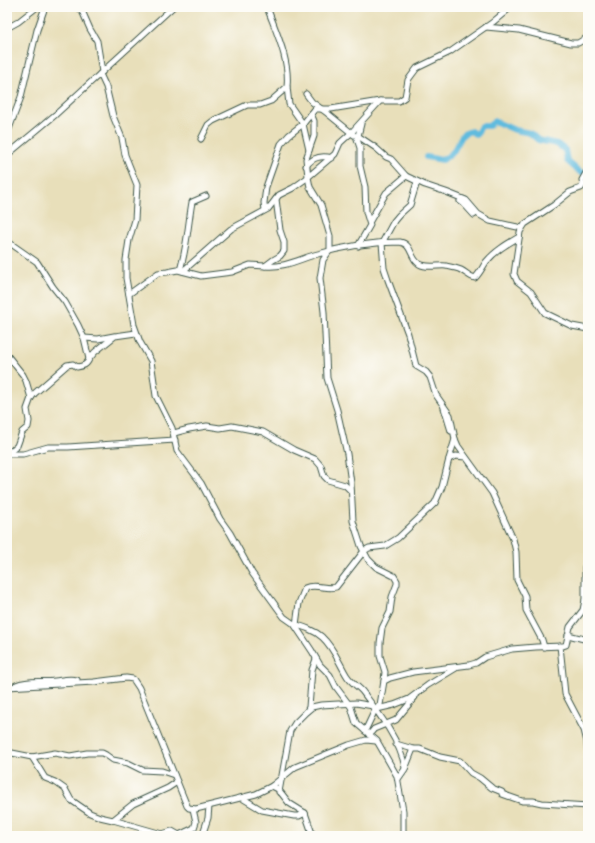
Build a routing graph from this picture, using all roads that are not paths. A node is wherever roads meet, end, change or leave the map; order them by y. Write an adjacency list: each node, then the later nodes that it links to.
1 (37, 7): 9 (street)
2 (45, 7): 20 (street)
3 (78, 7): 11 (street)
4 (173, 7): 11 (street)
5 (267, 7): 12 (street)
6 (511, 7): 7 (street)
7 (504, 10): 8 (street)
8 (485, 27): 10 (street); 14 (street)
9 (7, 28)
10 (588, 37)
11 (101, 73): 24 (street); 43 (street)
12 (287, 87): 18 (street); 22 (street)
13 (306, 94): 15 (street)
14 (380, 101): 15 (street); 17 (street)
15 (322, 109): 16 (street); 19 (street)
16 (311, 114): 18 (street); 23 (street)
17 (361, 123): 19 (street); 21 (street)
18 (303, 124): 23 (street); 33 (street)
19 (352, 133): 21 (street); 25 (street)
20 (7, 134)
21 (358, 137): 28 (street); 34 (street)
22 (201, 139)
23 (309, 150): 26 (street)
24 (7, 155)
25 (332, 158): 26 (street); 29 (street)
26 (306, 166): 29 (street)
27 (586, 173): 35 (street)
28 (406, 176): 30 (street); 34 (street)
29 (308, 177): 32 (street); 40 (street)
30 (417, 182): 35 (street); 38 (street)
31 (206, 196): 42 (street)
32 (276, 199): 33 (street); 41 (street)
33 (265, 210): 42 (street)
34 (370, 221): 39 (street)
35 (522, 228): 36 (street)
36 (519, 237): 38 (street); 44 (street)
37 (7, 241): 47 (street)
38 (382, 243): 39 (street); 52 (street)
39 (358, 246): 40 (street)
40 (329, 252): 41 (street); 57 (street)
41 (266, 266): 42 (street)
42 (182, 270): 43 (street)
43 (129, 294): 45 (street)
44 (588, 329)
45 (136, 333): 46 (street); 51 (street)
46 (115, 336): 47 (street); 49 (street)
47 (84, 338): 49 (street)
48 (7, 355): 50 (street)
49 (89, 359): 50 (street)
50 (31, 398): 54 (street)
51 (174, 433): 53 (street); 57 (street)
52 (455, 438): 55 (street); 56 (street)
53 (175, 440): 54 (street); 62 (street)
54 (7, 454)
55 (465, 457): 56 (street); 65 (street)
56 (449, 459): 58 (street)
57 (351, 491): 58 (street)
58 (364, 551): 62 (street); 69 (street)
59 (588, 559): 60 (street)
60 (586, 585): 61 (street)
61 (586, 599): 63 (street)
62 (295, 624): 67 (street); 73 (street)
63 (568, 635): 64 (street); 66 (street)
64 (588, 640)
65 (544, 646): 66 (street); 68 (street)
66 (560, 646): 76 (street)
67 (316, 659): 72 (street); 74 (street)
68 (458, 666): 69 (street); 71 (street)
69 (384, 681): 73 (street)
70 (8, 687): 85 (street)
71 (423, 688): 73 (street); 75 (street)
72 (348, 703): 73 (street); 74 (street); 77 (street)
73 (375, 708): 75 (street); 77 (street)
74 (306, 712): 86 (street)
75 (386, 725): 77 (street); 79 (street)
76 (586, 730): 83 (street)
77 (367, 733): 78 (street)
78 (377, 741): 86 (street); 87 (street)
79 (396, 744): 80 (street); 84 (street)
80 (413, 749): 84 (street); 93 (street)
81 (7, 752): 82 (street)
82 (32, 757): 85 (street); 96 (street)
83 (588, 759)
84 (405, 769): 87 (street)
85 (174, 775): 88 (street)
86 (281, 778): 89 (street); 90 (street)
87 (398, 779): 101 (street)
88 (176, 782): 94 (street); 96 (street)
89 (272, 786): 90 (street); 91 (street)
90 (279, 792): 95 (street)
91 (242, 798): 92 (street); 95 (street)
92 (209, 806): 94 (street); 99 (street)
93 (588, 806)
94 (193, 809): 98 (street)
95 (305, 813): 100 (street)
96 (113, 820): 97 (street)
97 (163, 835): 98 (street)
98 (179, 835)
99 (202, 836)
100 (313, 836)
101 (407, 836): 102 (street)
102 (416, 836)

